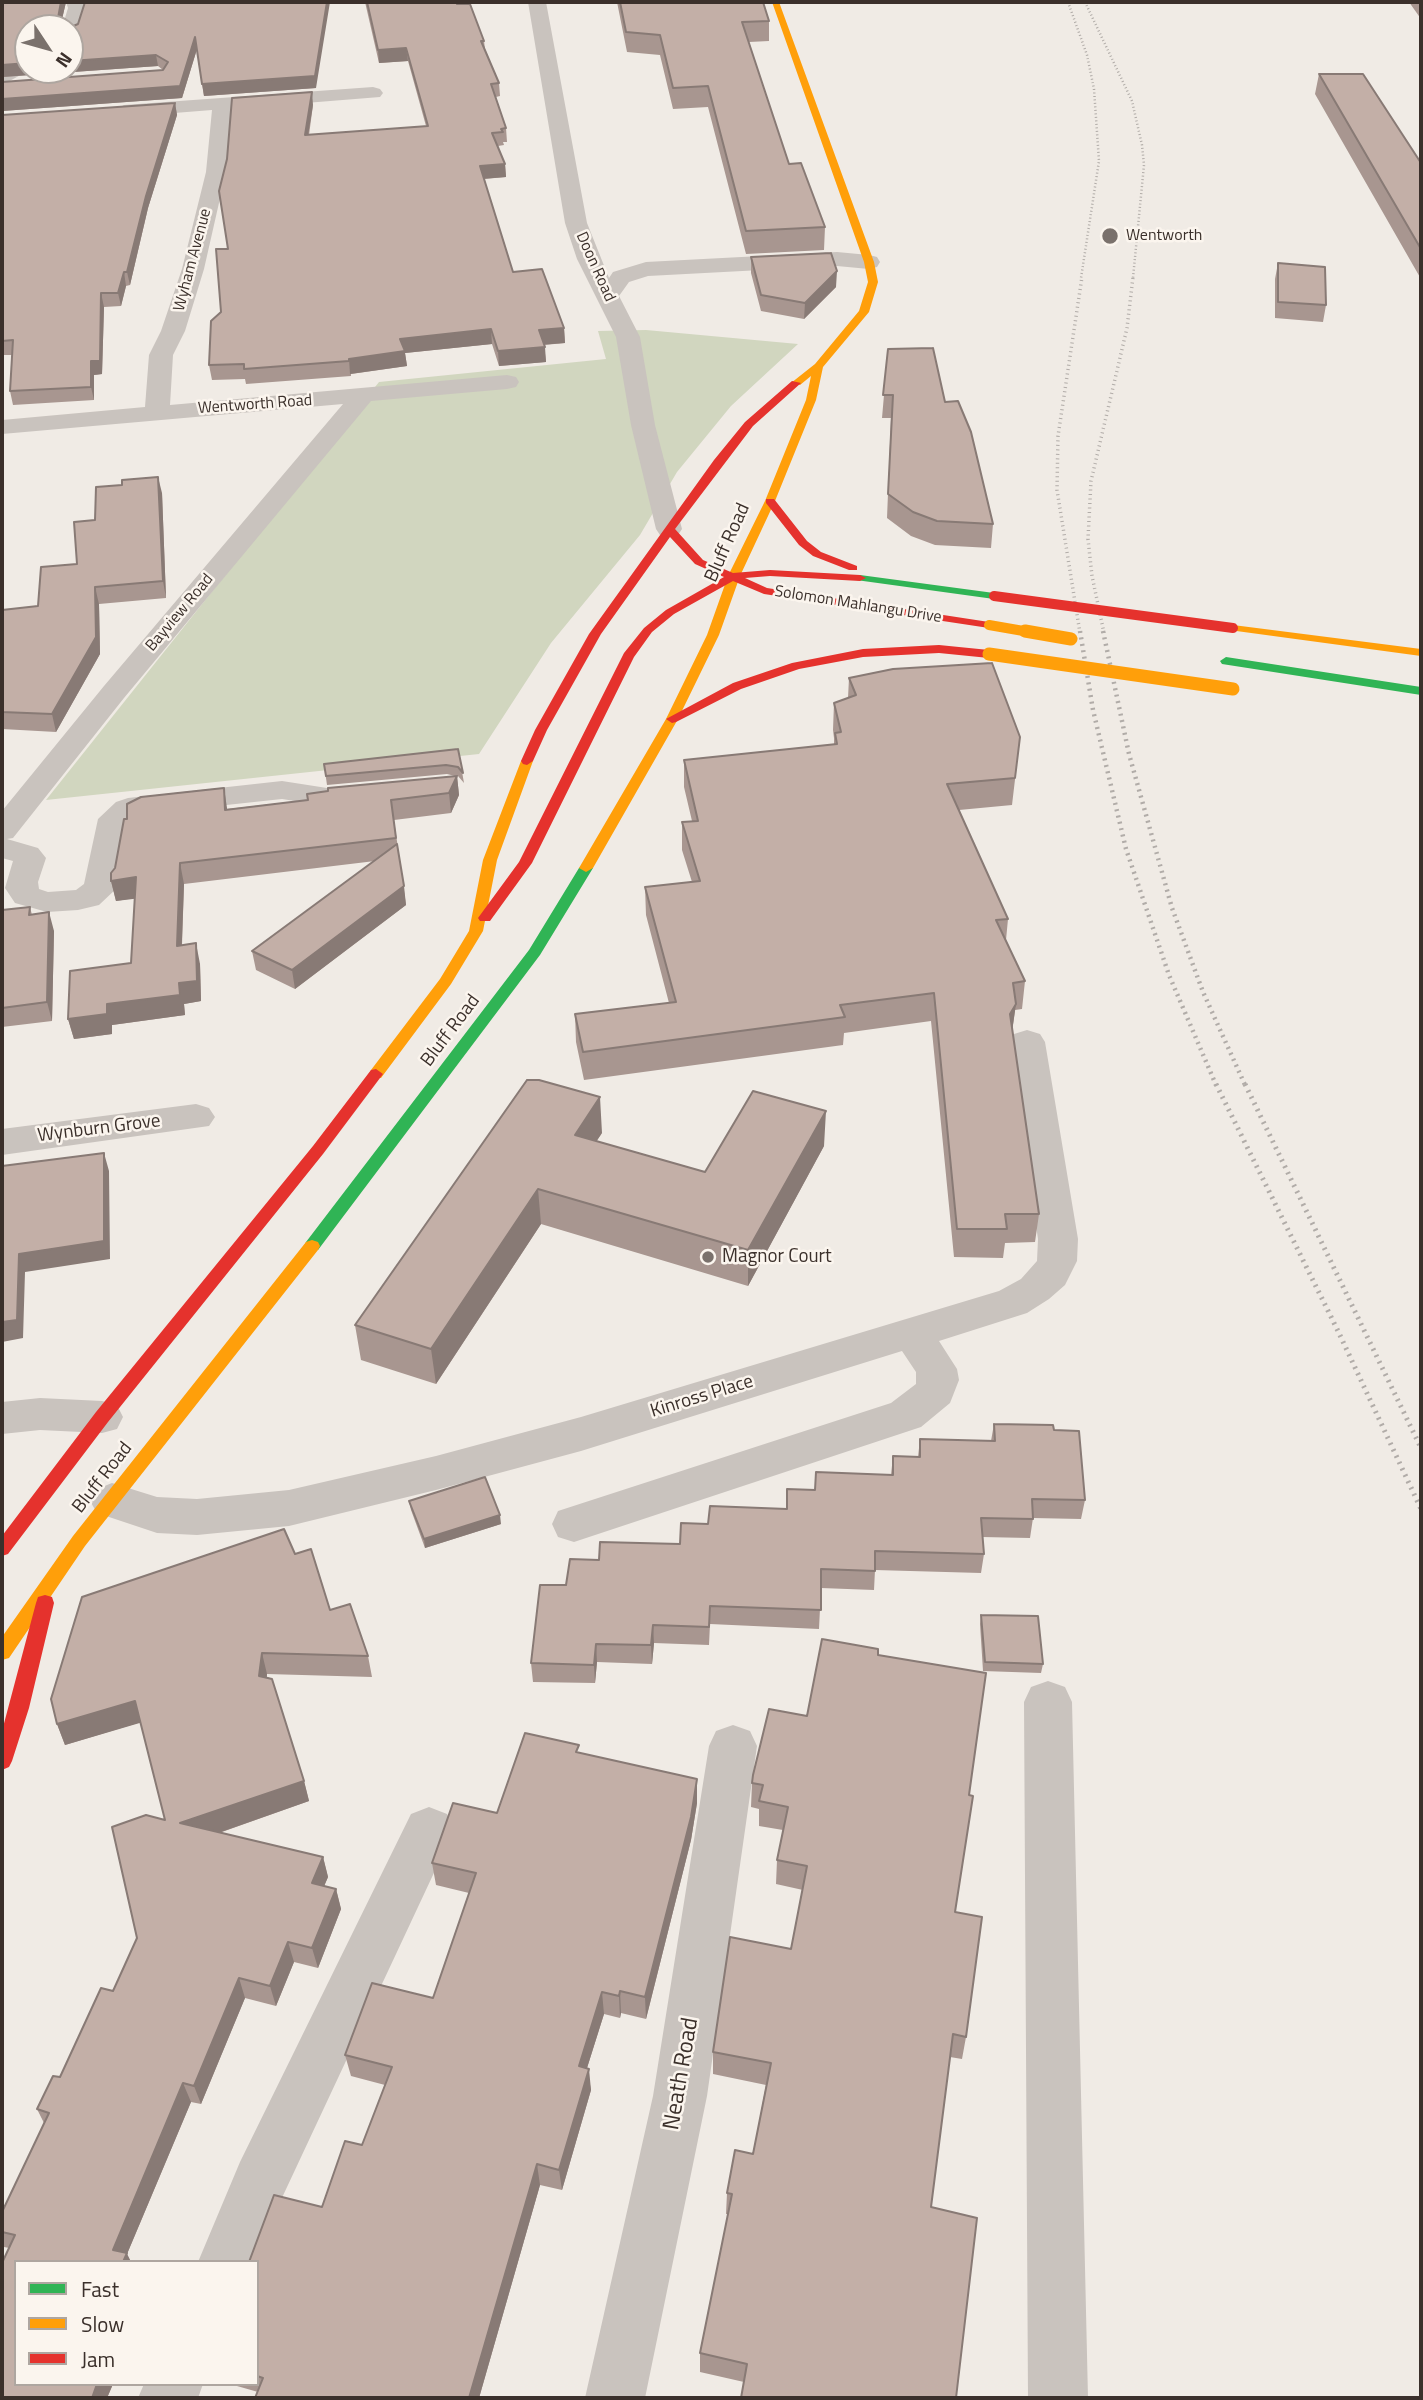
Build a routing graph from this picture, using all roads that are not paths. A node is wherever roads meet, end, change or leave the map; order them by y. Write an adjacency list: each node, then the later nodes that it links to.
1 (537, 2): 8 (street, Doon Road)
2 (775, 2): 9 (main road, Bluff Road)
3 (28, 85): 4 (street)
4 (2, 86)
5 (373, 93): 6 (street)
6 (222, 104): 7 (street); 15 (street, Wyham Avenue)
7 (98, 113)
8 (576, 223): 10 (street); 11 (street, Doon Road)
9 (869, 262): 10 (street); 12 (main road, Bluff Road)
10 (676, 265): 11 (street)
11 (608, 295): 18 (street, Doon Road)
12 (818, 366): 17 (main road, Bluff Road); 18 (main road, Bluff Road)
13 (507, 382): 14 (street, Wentworth Road)
14 (362, 397): 15 (street, Wentworth Road); 28 (street, Bayview Road)
15 (157, 413): 16 (street, Wentworth Road)
16 (2, 427)
17 (770, 501): 19 (main road, Bluff Road); 20 (main road)
18 (669, 529): 19 (main road); 30 (main road, Bluff Road)
19 (734, 576): 20 (main road, Solomon Mahlangu Drive); 21 (main road, Solomon Mahlangu Drive, bridge); 26 (main road, Bluff Road); 30 (main road)
20 (898, 584): 22 (main road, Solomon Mahlangu Drive, bridge)
21 (1082, 640)
22 (1421, 653)
23 (1219, 660): 25 (main road)
24 (1240, 690): 26 (main road, bridge)
25 (1421, 691)
26 (672, 719): 37 (main road, Bluff Road)
27 (380, 792): 29 (street)
28 (2, 831)
29 (2, 848)
30 (476, 931): 35 (main road, Bluff Road)
31 (1027, 1042): 34 (street, Kinross Place)
32 (195, 1117): 33 (street, Wynburn Grove)
33 (2, 1142)
34 (911, 1333): 37 (street, Kinross Place); 38 (street)
35 (103, 1417): 36 (street); 39 (main road, Bluff Road)
36 (2, 1418)
37 (112, 1501): 40 (main road, Bluff Road)
38 (574, 1524)
39 (2, 1549)
40 (50, 1581): 41 (main road, Bluff Road); 44 (main road)
41 (2, 1652)
42 (1048, 1702): 48 (street)
43 (733, 1746): 47 (street, Neath Road)
44 (2, 1761)
45 (429, 1830): 46 (street)
46 (227, 2260)
47 (615, 2398)
48 (1058, 2398)

